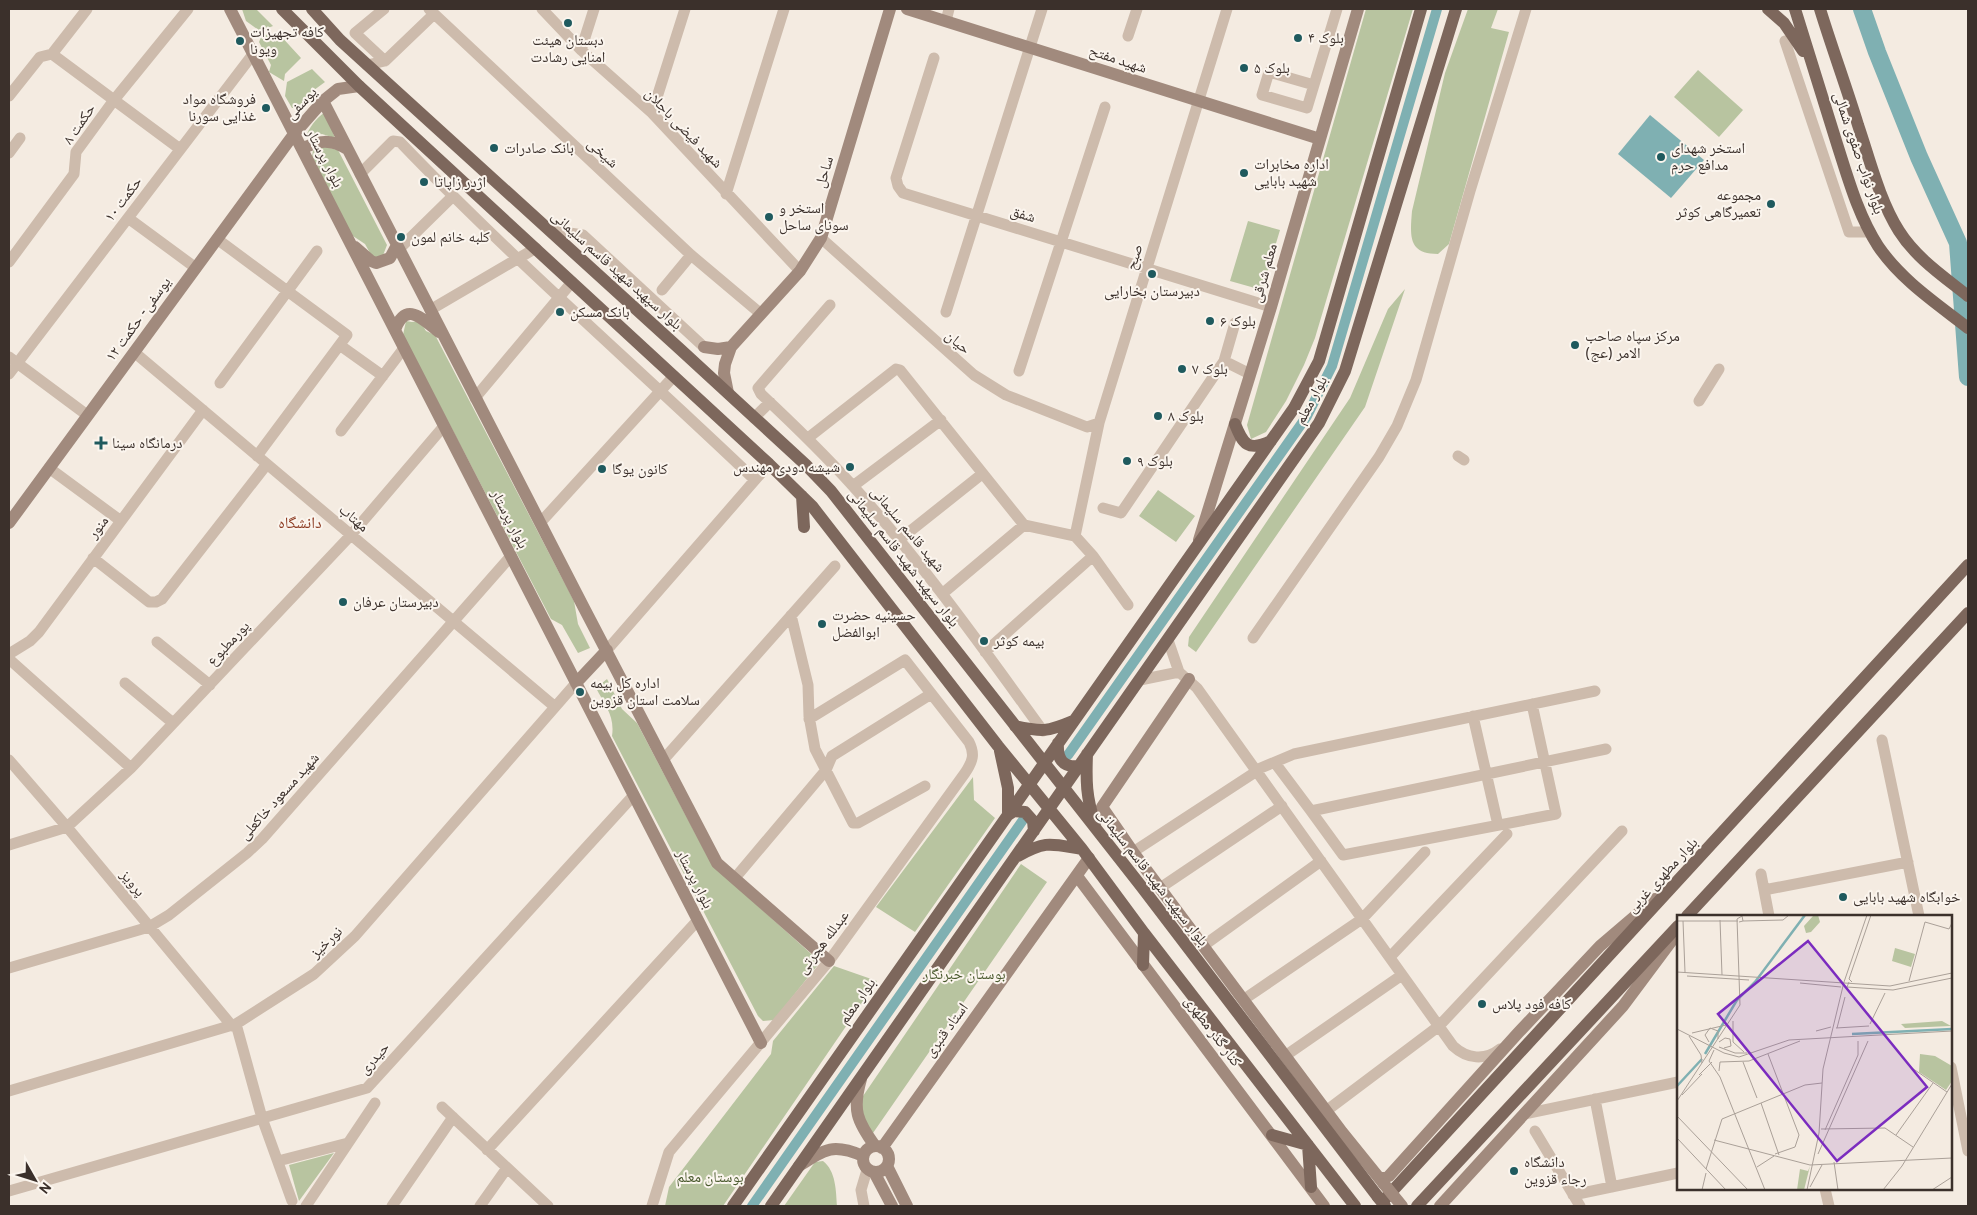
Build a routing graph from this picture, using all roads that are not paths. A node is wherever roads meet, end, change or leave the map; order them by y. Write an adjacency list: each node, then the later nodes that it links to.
1 (87, 9): 32 (street)
2 (188, 9): 41 (street, حکمت ۸)
3 (230, 9): 33 (street, بلوار پرستار)
4 (282, 9): 39 (main road)
5 (312, 9): 36 (main road, بلوار سپهبد شهید قاسم سلیمانی)
6 (384, 9): 35 (street)
7 (542, 9): 31 (street, شهید فیضی باجلان)
8 (594, 9): 31 (street)
9 (685, 9): 45 (street)
10 (784, 9): 54 (street)
11 (890, 9): 60 (street, ساحل)
12 (907, 9): 26 (street, شهید مفتح)
13 (1042, 9): 30 (street)
14 (1137, 9): 28 (street)
15 (1227, 9): 43 (street, صبح)
16 (1336, 9): 38 (street)
17 (1358, 9): 48 (street, معلم شرقی)
18 (1421, 9): 115 (main road, بلوار معلم)
19 (1456, 9): 145 (main road, بلوار معلم)
20 (1526, 9): 144 (street)
21 (1768, 9): 37 (main road)
22 (1795, 9): 37 (main road, بلوار نواب صفوی شمالی)
23 (1820, 9): 27 (main road, بلوار نواب صفوی شمالی)
24 (1826, 9): 27 (main road)
25 (432, 11): 35 (street); 67 (street, شیخی)
26 (947, 15): 30 (street, شهید مفتح)
27 (1825, 23): 76 (main road, بلوار نواب صفوی شمالی)
28 (1128, 36)
29 (1785, 41): 59 (street)
30 (1030, 48): 43 (street, شهید مفتح); 56 (street)
31 (581, 50): 45 (street, شهید فیضی باجلان)
32 (52, 54): 40 (street); 41 (street)
33 (253, 54): 46 (street, بلوار پرستار); 49 (street, حکمت ۱۰)
34 (934, 58): 56 (street, شفق)
35 (385, 61): 36 (street)
36 (367, 64): 58 (main road, بلوار سپهبد شهید قاسم سلیمانی)
37 (1816, 78): 59 (main road, بلوار نواب صفوی شمالی)
38 (1314, 85)
39 (359, 86): 42 (street, یوسفی); 65 (main road)
40 (9, 96)
41 (114, 100): 49 (street); 69 (street, حکمت ۸)
42 (323, 101): 46 (street, یوسفی); 51 (street, بلوار پرستار)
43 (1198, 101): 48 (street, شهید مفتح); 71 (street, صبح)
44 (1105, 107): 63 (street)
45 (652, 113): 54 (street, شهید فیضی باجلان)
46 (294, 134): 50 (street, بلوار پرستار); 61 (street, یوسفی- حکمت ۱۲)
47 (20, 138): 52 (street)
48 (1320, 139): 79 (street, معلم شرقی)
49 (180, 149): 57 (street, حکمت ۱۰)
50 (302, 149): 51 (street); 62 (street, بلوار پرستار)
51 (347, 149): 53 (street, بلوار پرستار)
52 (9, 154)
53 (360, 174): 55 (street); 64 (street, بلوار پرستار)
54 (726, 194): 72 (street, شهید فیضی باجلان)
55 (452, 197): 64 (street); 68 (street)
56 (977, 216): 63 (street, شفق); 81 (street)
57 (128, 218): 70 (street); 92 (street, حکمت ۱۰)
58 (550, 230): 88 (street); 102 (main road, بلوار سپهبد شهید قاسم سلیمانی)
59 (1870, 232): 84 (main road, بلوار نواب صفوی شمالی)
60 (821, 238): 72 (street, ساحل); 110 (street, حیان)
61 (217, 239): 70 (street, یوسفی- حکمت ۱۲); 74 (street)
62 (350, 242): 64 (street); 85 (street, بلوار پرستار)
63 (1061, 242): 71 (street, شفق); 95 (street)
64 (398, 247): 80 (street, بلوار پرستار)
65 (536, 248): 68 (street); 73 (main road)
66 (317, 251): 74 (street)
67 (691, 255): 75 (street); 82 (street, شیخی)
68 (517, 259): 77 (street); 80 (street)
69 (9, 262)
70 (196, 268): 91 (street, یوسفی- حکمت ۱۲)
71 (1146, 269): 79 (street, شفق); 110 (street, صبح)
72 (800, 271): 82 (street, ساحل)
73 (572, 282): 77 (street); 99 (main road)
74 (288, 290): 87 (street); 100 (street)
75 (662, 290)
76 (1968, 296)
77 (559, 299): 101 (street); 103 (street)
78 (830, 305): 105 (street, شهید قاسم سلیمانی)
79 (1271, 307): 97 (street, معلم شرقی)
80 (430, 310): 86 (street, بلوار پرستار)
81 (946, 312)
82 (761, 314): 89 (street, ساحل)
83 (1235, 323): 93 (street)
84 (1968, 328)
85 (395, 330): 86 (street); 90 (street, بلوار پرستار)
86 (443, 335): 103 (street, بلوار پرستار)
87 (340, 346): 98 (street); 116 (street)
88 (704, 347): 89 (street)
89 (731, 347): 102 (street, ساحل)
90 (404, 348): 98 (street); 112 (street, بلوار پرستار)
91 (134, 352): 106 (street, مهتاب); 107 (street, یوسفی- حکمت ۱۲)
92 (13, 360): 96 (street, حکمت ۱۰); 107 (street)
93 (1224, 361): 97 (street); 124 (street)
94 (1719, 369): 104 (street)
95 (1020, 371)
96 (9, 374)
97 (1250, 374): 111 (street, معلم شرقی)
98 (383, 376): 113 (street)
99 (674, 376): 101 (street); 118 (main road)
100 (220, 383)
101 (659, 392): 121 (street); 127 (street)
102 (728, 393): 108 (main road, بلوار سپهبد شهید قاسم سلیمانی)
103 (475, 398): 127 (street, بلوار پرستار)
104 (1699, 401)
105 (770, 402): 108 (street); 114 (street, شهید قاسم سلیمانی)
106 (203, 410): 116 (street, مهتاب); 125 (street, منور)
107 (88, 415): 119 (street, یوسفی- حکمت ۱۲)
108 (754, 418): 164 (main road, بلوار سپهبد شهید قاسم سلیمانی)
109 (941, 420): 114 (street); 120 (street); 122 (street)
110 (1099, 423): 131 (street, صبح)
111 (1235, 424): 115 (main road); 133 (street, معلم شرقی)
112 (444, 426): 130 (street, پورمطبوع); 134 (street, بلوار پرستار)
113 (342, 431)
114 (808, 438): 122 (street, شهید قاسم سلیمانی)
115 (1270, 441): 133 (main road, بلوار معلم)
116 (257, 456): 117 (street, مهتاب)
117 (267, 464): 130 (street, مهتاب); 136 (street)
118 (770, 464): 121 (street); 123 (main road)
119 (49, 468): 125 (street); 126 (street, یوسفی- حکمت ۱۲)
120 (982, 474): 128 (street); 132 (street)
121 (755, 480): 147 (street)
122 (853, 486): 132 (street, شهید قاسم سلیمانی)
123 (802, 496): 129 (main road); 168 (main road)
124 (1103, 508)
125 (121, 521): 136 (street, منور)
126 (9, 522)
127 (540, 524): 147 (street, بلوار پرستار)
128 (1024, 525): 131 (street); 139 (street)
129 (804, 527)
130 (351, 535): 143 (street, مهتاب); 155 (street, پورمطبوع)
131 (1075, 536): 135 (street)
132 (899, 540): 139 (street, شهید قاسم سلیمانی)
133 (1198, 545): 162 (main road, بلوار معلم)
134 (511, 556): 143 (street, شهید مسعود خاکعلی); 154 (street, بلوار پرستار)
135 (1093, 556): 140 (street); 148 (street)
136 (94, 558): 149 (street, منور)
137 (1968, 565): 202 (main road, بلوار مطهری غربی)
138 (834, 566): 142 (street)
139 (942, 594): 148 (street, شهید قاسم سلیمانی)
140 (1128, 605)
141 (1968, 613): 210 (main road)
142 (791, 615): 161 (street); 171 (street)
143 (454, 622): 159 (street, مهتاب); 215 (street, شهید مسعود خاکعلی)
144 (1254, 638)
145 (1168, 640): 151 (street); 152 (main road, بلوار معلم)
146 (157, 642): 155 (street)
147 (607, 650): 154 (street); 171 (street, بلوار پرستار)
148 (985, 652): 165 (street, شهید قاسم سلیمانی)
149 (9, 654)
150 (9, 659): 177 (street)
151 (1184, 676): 152 (street); 179 (street); 196 (street)
152 (1140, 680): 170 (main road, بلوار معلم)
153 (125, 683): 163 (street)
154 (576, 683): 159 (street, نورخیز); 184 (street, بلوار پرستار)
155 (210, 684): 163 (street, پورمطبوع)
156 (1595, 691): 158 (street)
157 (931, 694): 161 (street, عبدلله هجرتی); 178 (street); 221 (street, عبدلله هجرتی)
158 (1532, 704): 160 (street); 173 (street)
159 (554, 706): 226 (street, نورخیز)
160 (1473, 716): 175 (street); 180 (street)
161 (809, 719): 178 (street)
162 (1073, 721): 165 (main road); 167 (main road, بلوار معلم)
163 (173, 724): 177 (street, پورمطبوع)
164 (1015, 726): 165 (main road); 174 (main road, بلوار سپهبد شهید قاسم سلیمانی)
165 (1042, 731)
166 (1882, 740): 201 (street)
167 (1058, 743): 174 (main road, بلوار معلم); 176 (main road)
168 (998, 746): 181 (main road); 188 (main road)
169 (1606, 749): 173 (street)
170 (1088, 754): 176 (main road, بلوار معلم); 193 (main road)
171 (664, 759): 206 (street, بلوار پرستار)
172 (9, 760): 190 (street, پرویز)
173 (1545, 762): 180 (street); 189 (street)
174 (1044, 763): 181 (main road, بلوار معلم); 183 (main road, بلوار سپهبد شهید قاسم سلیمانی)
175 (1275, 763): 179 (street); 187 (street)
176 (1079, 766): 183 (main road, بلوار معلم)
177 (131, 768): 190 (street, پورمطبوع)
178 (826, 770): 182 (street); 206 (street)
179 (1256, 771): 185 (street); 196 (street)
180 (1485, 775): 187 (street); 189 (street)
181 (1029, 784): 186 (main road); 188 (main road, بلوار معلم)
182 (925, 786)
183 (1064, 789): 186 (main road, بلوار معلم); 193 (main road, بلوار سپهبد شهید قاسم سلیمانی)
184 (634, 795): 214 (street, بلوار پرستار); 241 (street, حیدری)
185 (1282, 806): 200 (street); 208 (street)
186 (1050, 809): 191 (main road, بلوار معلم); 198 (main road)
187 (1311, 811): 189 (street)
188 (1008, 815): 191 (main road); 271 (main road, بلوار معلم)
189 (1498, 825)
190 (68, 828): 195 (street, پورمطبوع); 215 (street, پرویز)
191 (1034, 831): 199 (main road, بلوار معلم)
192 (1622, 831): 227 (street)
193 (1099, 834): 207 (main road, بلوار سپهبد شهید قاسم سلیمانی)
194 (1507, 834): 220 (street)
195 (9, 845)
196 (1133, 852): 205 (street)
197 (1425, 852): 213 (street)
198 (1086, 854): 199 (main road); 204 (street, استاد قنبری); 217 (main road)
199 (1016, 857): 232 (main road)
200 (1321, 861): 213 (street); 219 (street)
201 (1908, 862): 209 (street); 212 (street)
202 (1688, 872): 228 (street); 265 (main road, بلوار مطهری غربی)
203 (1761, 874): 209 (street)
204 (1077, 876): 222 (street, کنار گذر مطهری); 248 (street, استاد قنبری)
205 (1151, 876): 207 (street); 208 (street)
206 (735, 878): 221 (street, بلوار پرستار)
207 (1140, 886): 238 (main road, بلوار سپهبد شهید قاسم سلیمانی)
208 (1160, 888): 219 (street)
209 (1764, 890): 211 (street)
210 (1690, 915)
211 (1769, 915)
212 (1919, 915)
213 (1362, 919): 220 (street); 225 (street)
214 (698, 920): 229 (street, بلوار پرستار); 249 (street)
215 (149, 926): 223 (street, شهید مسعود خاکعلی); 226 (street, پرویز)
216 (1677, 927): 279 (main road)
217 (1144, 933): 222 (main road); 247 (main road)
218 (1677, 933): 240 (street)
219 (1203, 946): 225 (street)
220 (1390, 957): 224 (street)
221 (829, 961): 229 (street, عبدلله هجرتی)
222 (1143, 965): 245 (street, کنار گذر مطهری)
223 (9, 968)
224 (1402, 975): 227 (street); 230 (street)
225 (1243, 1000): 230 (street)
226 (234, 1025): 234 (street, نورخیز); 241 (street, پرویز)
227 (1439, 1026): 228 (street); 239 (street)
228 (1518, 1033): 258 (street)
229 (761, 1043): 270 (street, عبدلله هجرتی)
230 (1285, 1056): 239 (street)
231 (1952, 1072): 250 (street)
232 (862, 1076): 248 (street); 253 (main road)
233 (1677, 1082): 235 (street)
234 (9, 1091)
235 (1595, 1099): 240 (street); 260 (street)
236 (375, 1103): 246 (street)
237 (442, 1107): 242 (street)
238 (1311, 1109): 244 (main road); 265 (main road, بلوار سپهبد شهید قاسم سلیمانی)
239 (1326, 1111): 244 (street)
240 (1524, 1114): 280 (street)
241 (262, 1118): 252 (street, پرویز); 262 (street, حیدری)
242 (453, 1118): 249 (street); 267 (street)
243 (1534, 1131): 263 (street)
244 (1342, 1132): 258 (street)
245 (1272, 1135): 247 (main road); 259 (street, کنار گذر مطهری)
246 (348, 1142): 252 (street); 266 (street)
247 (1308, 1145): 259 (main road); 277 (main road)
248 (879, 1147): 251 (street); 254 (street)
249 (488, 1150): 255 (street)
250 (1968, 1151)
251 (863, 1156): 253 (street); 256 (street)
252 (278, 1161): 264 (street, پرویز)
253 (799, 1166): 272 (main road)
254 (887, 1166): 256 (street); 275 (street)
255 (507, 1168): 268 (street); 269 (street)
256 (870, 1171): 273 (street); 274 (street)
257 (1677, 1173): 260 (street)
258 (1382, 1182): 278 (street, bridge)
259 (1311, 1187): 276 (street, کنار گذر مطهری)
260 (1612, 1187): 263 (street)
261 (1825, 1190): 282 (street)
262 (9, 1191)
263 (1573, 1196): 281 (street)
264 (290, 1203): 266 (street)
265 (1380, 1203)
266 (305, 1206)
267 (392, 1206)
268 (480, 1206)
269 (548, 1206)
270 (652, 1206)
271 (734, 1206)
272 (771, 1206)
273 (864, 1206)
274 (892, 1206)
275 (907, 1206)
276 (1324, 1206)
277 (1355, 1206)
278 (1402, 1206)
279 (1418, 1206)
280 (1440, 1206)
281 (1580, 1206)
282 (1829, 1206)

